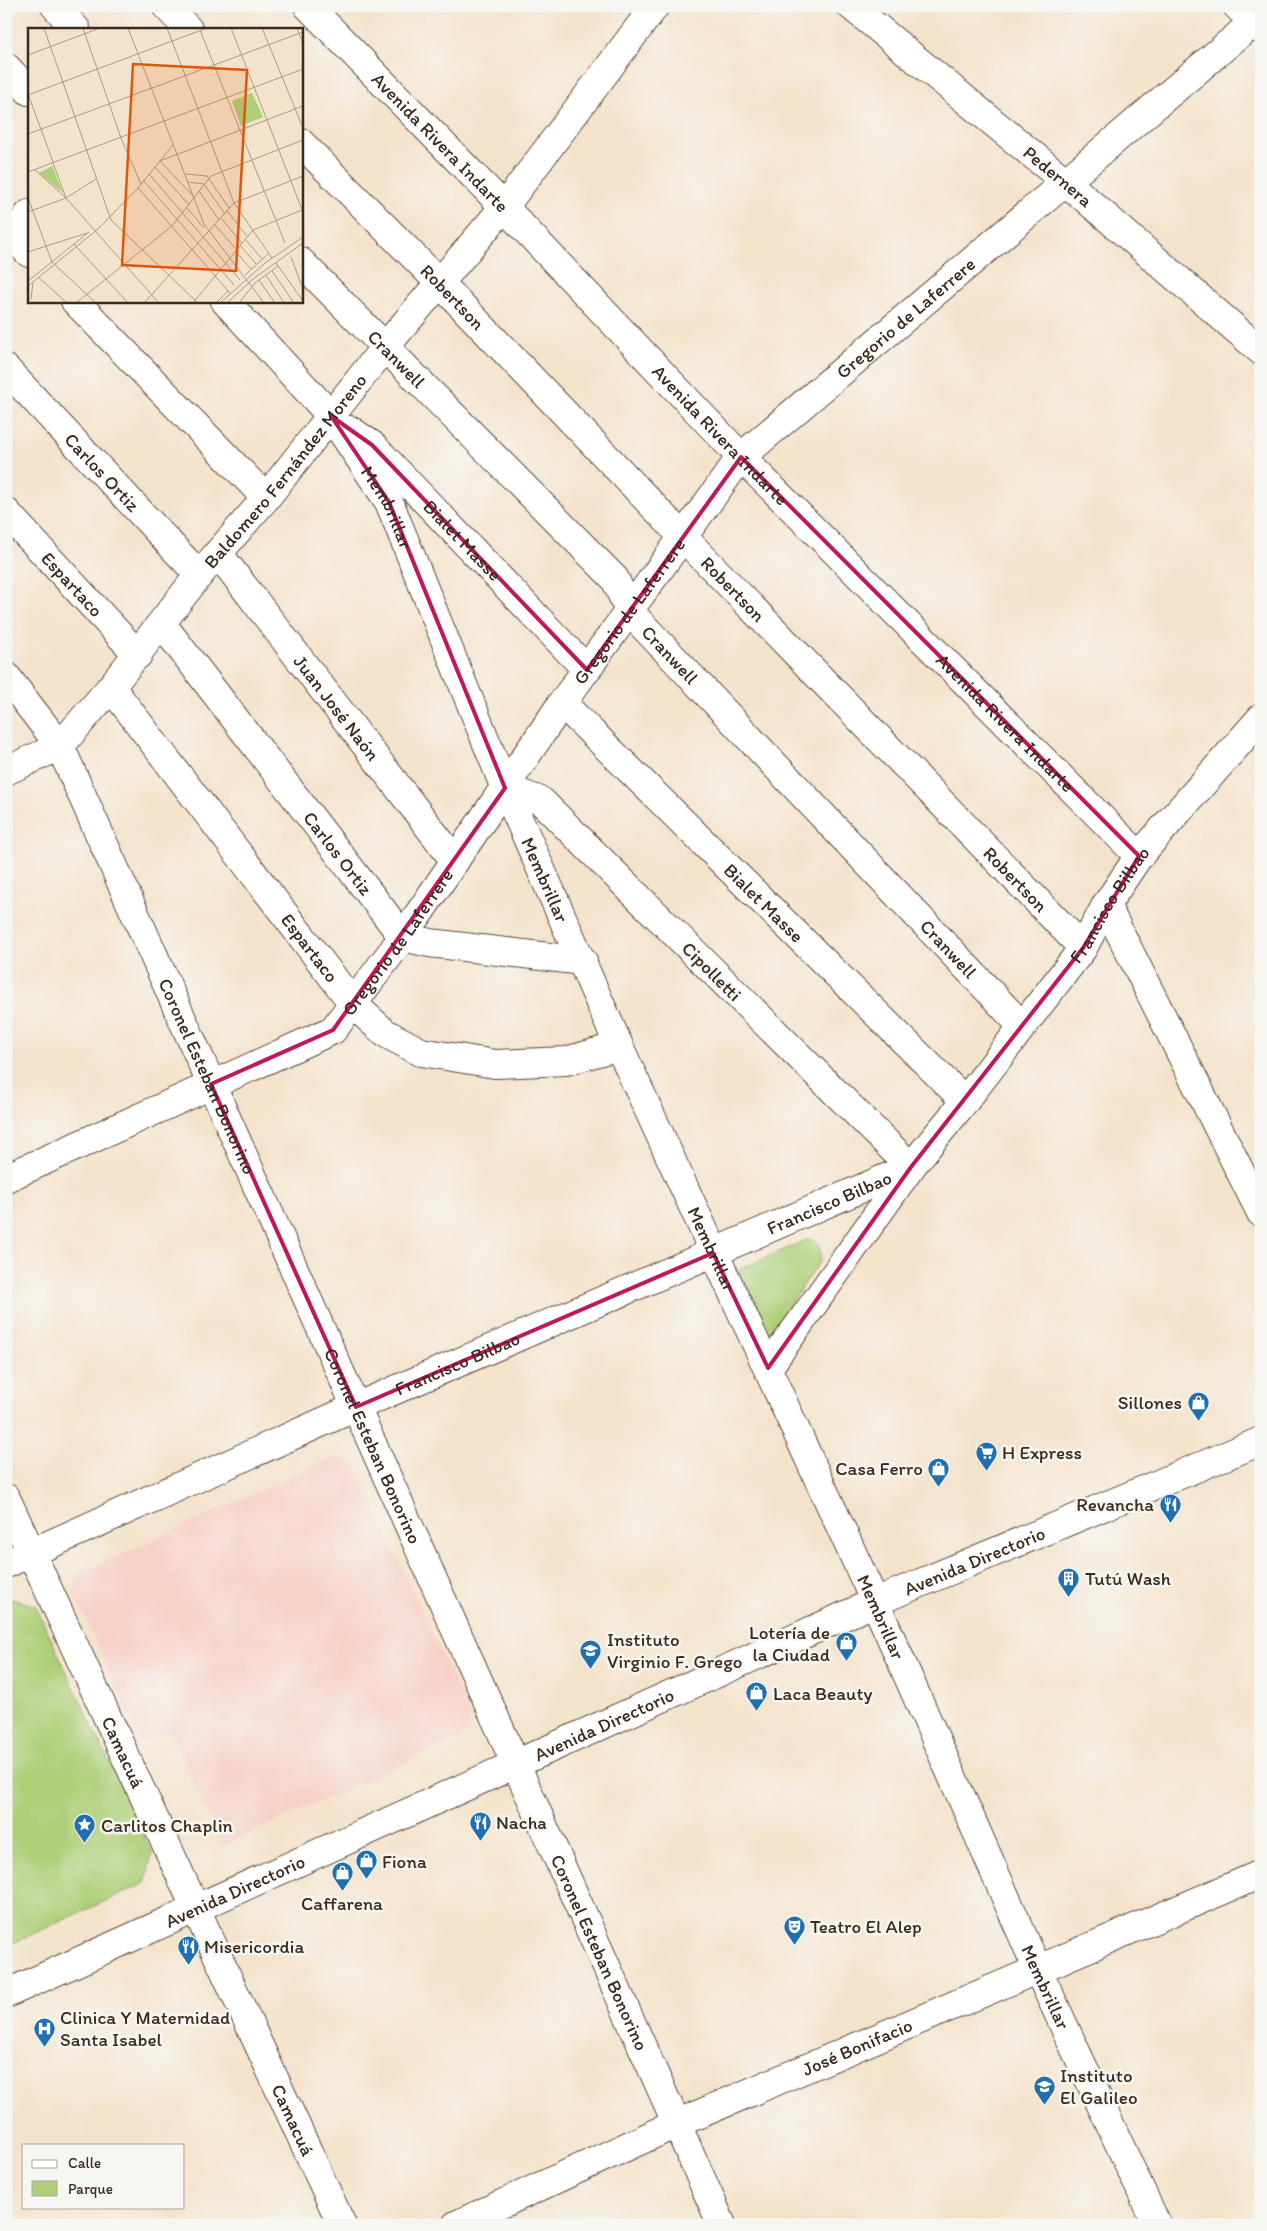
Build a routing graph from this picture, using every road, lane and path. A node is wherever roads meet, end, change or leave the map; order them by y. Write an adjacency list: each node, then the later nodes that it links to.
1 (55, 6): 6 (street)
2 (308, 6): 11 (street, Avenida Rivera Indarte)
3 (655, 6): 11 (street, Baldomero Fernández Moreno)
4 (851, 6): 10 (street, Pedernera)
5 (1253, 19): 10 (street, Gregorio de Laferrere)
6 (75, 28)
7 (6, 67): 8 (street)
8 (28, 90)
9 (302, 144): 13 (street, Robertson)
10 (1066, 182): 17 (street, Pedernera); 20 (street, Gregorio de Laferrere)
11 (504, 207): 13 (street, Baldomero Fernández Moreno); 20 (street, Avenida Rivera Indarte)
12 (302, 263): 16 (street, Cranwell)
13 (440, 283): 16 (street, Baldomero Fernández Moreno); 23 (street, Robertson)
14 (76, 302): 21 (street)
15 (226, 302): 19 (street, Membrillar)
16 (385, 347): 19 (street, Baldomero Fernández Moreno); 26 (street, Cranwell)
17 (1261, 351)
18 (6, 369): 25 (street, Carlos Ortiz)
19 (331, 416): 21 (street, Baldomero Fernández Moreno); 29 (street, Bialet Masse); 36 (street, Membrillar)
20 (741, 457): 23 (street, Gregorio de Laferrere); 37 (street, Avenida Rivera Indarte)
21 (266, 498): 24 (street, Baldomero Fernández Moreno)
22 (6, 512): 28 (street, Espartaco)
23 (682, 536): 26 (street, Gregorio de Laferrere); 41 (street, Robertson)
24 (218, 553): 25 (street, Baldomero Fernández Moreno); 38 (street, Juan José Naón)
25 (199, 575): 27 (street, Baldomero Fernández Moreno)
26 (629, 611): 29 (street, Gregorio de Laferrere); 44 (street, Cranwell)
27 (162, 624): 28 (street, Baldomero Fernández Moreno); 40 (street, Carlos Ortiz)
28 (138, 655): 31 (street, Baldomero Fernández Moreno)
29 (587, 670): 32 (street, Gregorio de Laferrere)
30 (6, 676): 34 (street, Coronel Esteban Bonorino)
31 (112, 687): 34 (street, Baldomero Fernández Moreno); 43 (street, Espartaco)
32 (562, 703): 36 (street, Gregorio de Laferrere); 47 (street, Bialet Masse)
33 (1261, 718): 37 (street, Francisco Bilbao)
34 (60, 746): 35 (street, Baldomero Fernández Moreno); 46 (street, Coronel Esteban Bonorino)
35 (6, 771)
36 (505, 788): 38 (street, Gregorio de Laferrere); 42 (street, Membrillar); 48 (street, Cipolletti)
37 (1138, 856): 39 (street, Francisco Bilbao)
38 (455, 861): 40 (street, Gregorio de Laferrere)
39 (1106, 905): 41 (street, Francisco Bilbao); 50 (street)
40 (403, 937): 42 (street); 43 (street, Gregorio de Laferrere)
41 (1083, 948): 44 (street, Francisco Bilbao)
42 (583, 961): 45 (street, Membrillar)
43 (354, 1005): 45 (street, Espartaco); 46 (street, Gregorio de Laferrere)
44 (1022, 1026): 47 (street, Francisco Bilbao)
45 (619, 1046): 51 (street, Membrillar)
46 (211, 1084): 49 (street, Gregorio de Laferrere); 53 (street, Coronel Esteban Bonorino)
47 (965, 1101): 48 (street, Francisco Bilbao)
48 (910, 1167): 51 (street, Francisco Bilbao); 52 (street, Francisco Bilbao)
49 (6, 1178)
50 (1261, 1213)
51 (713, 1253): 52 (street, Membrillar); 53 (street, Francisco Bilbao)
52 (768, 1368): 58 (street, Membrillar)
53 (356, 1407): 56 (street, Francisco Bilbao); 59 (street, Coronel Esteban Bonorino)
54 (1261, 1441): 58 (street, Avenida Directorio)
55 (6, 1498): 56 (street, Camacuá)
56 (31, 1552): 57 (street, Francisco Bilbao); 61 (street, Camacuá)
57 (6, 1564)
58 (876, 1602): 59 (street, Avenida Directorio); 62 (street, Membrillar)
59 (517, 1763): 61 (street, Avenida Directorio); 64 (street, Coronel Esteban Bonorino)
60 (1261, 1874): 62 (street, José Bonifacio)
61 (195, 1908): 63 (street, Avenida Directorio); 65 (street, Camacuá)
62 (1037, 1968): 64 (street, José Bonifacio); 68 (street, Membrillar)
63 (6, 1994)
64 (676, 2124): 66 (street, José Bonifacio); 67 (street, Coronel Esteban Bonorino)
65 (342, 2225)
66 (456, 2225)
67 (722, 2225)
68 (1157, 2225)

